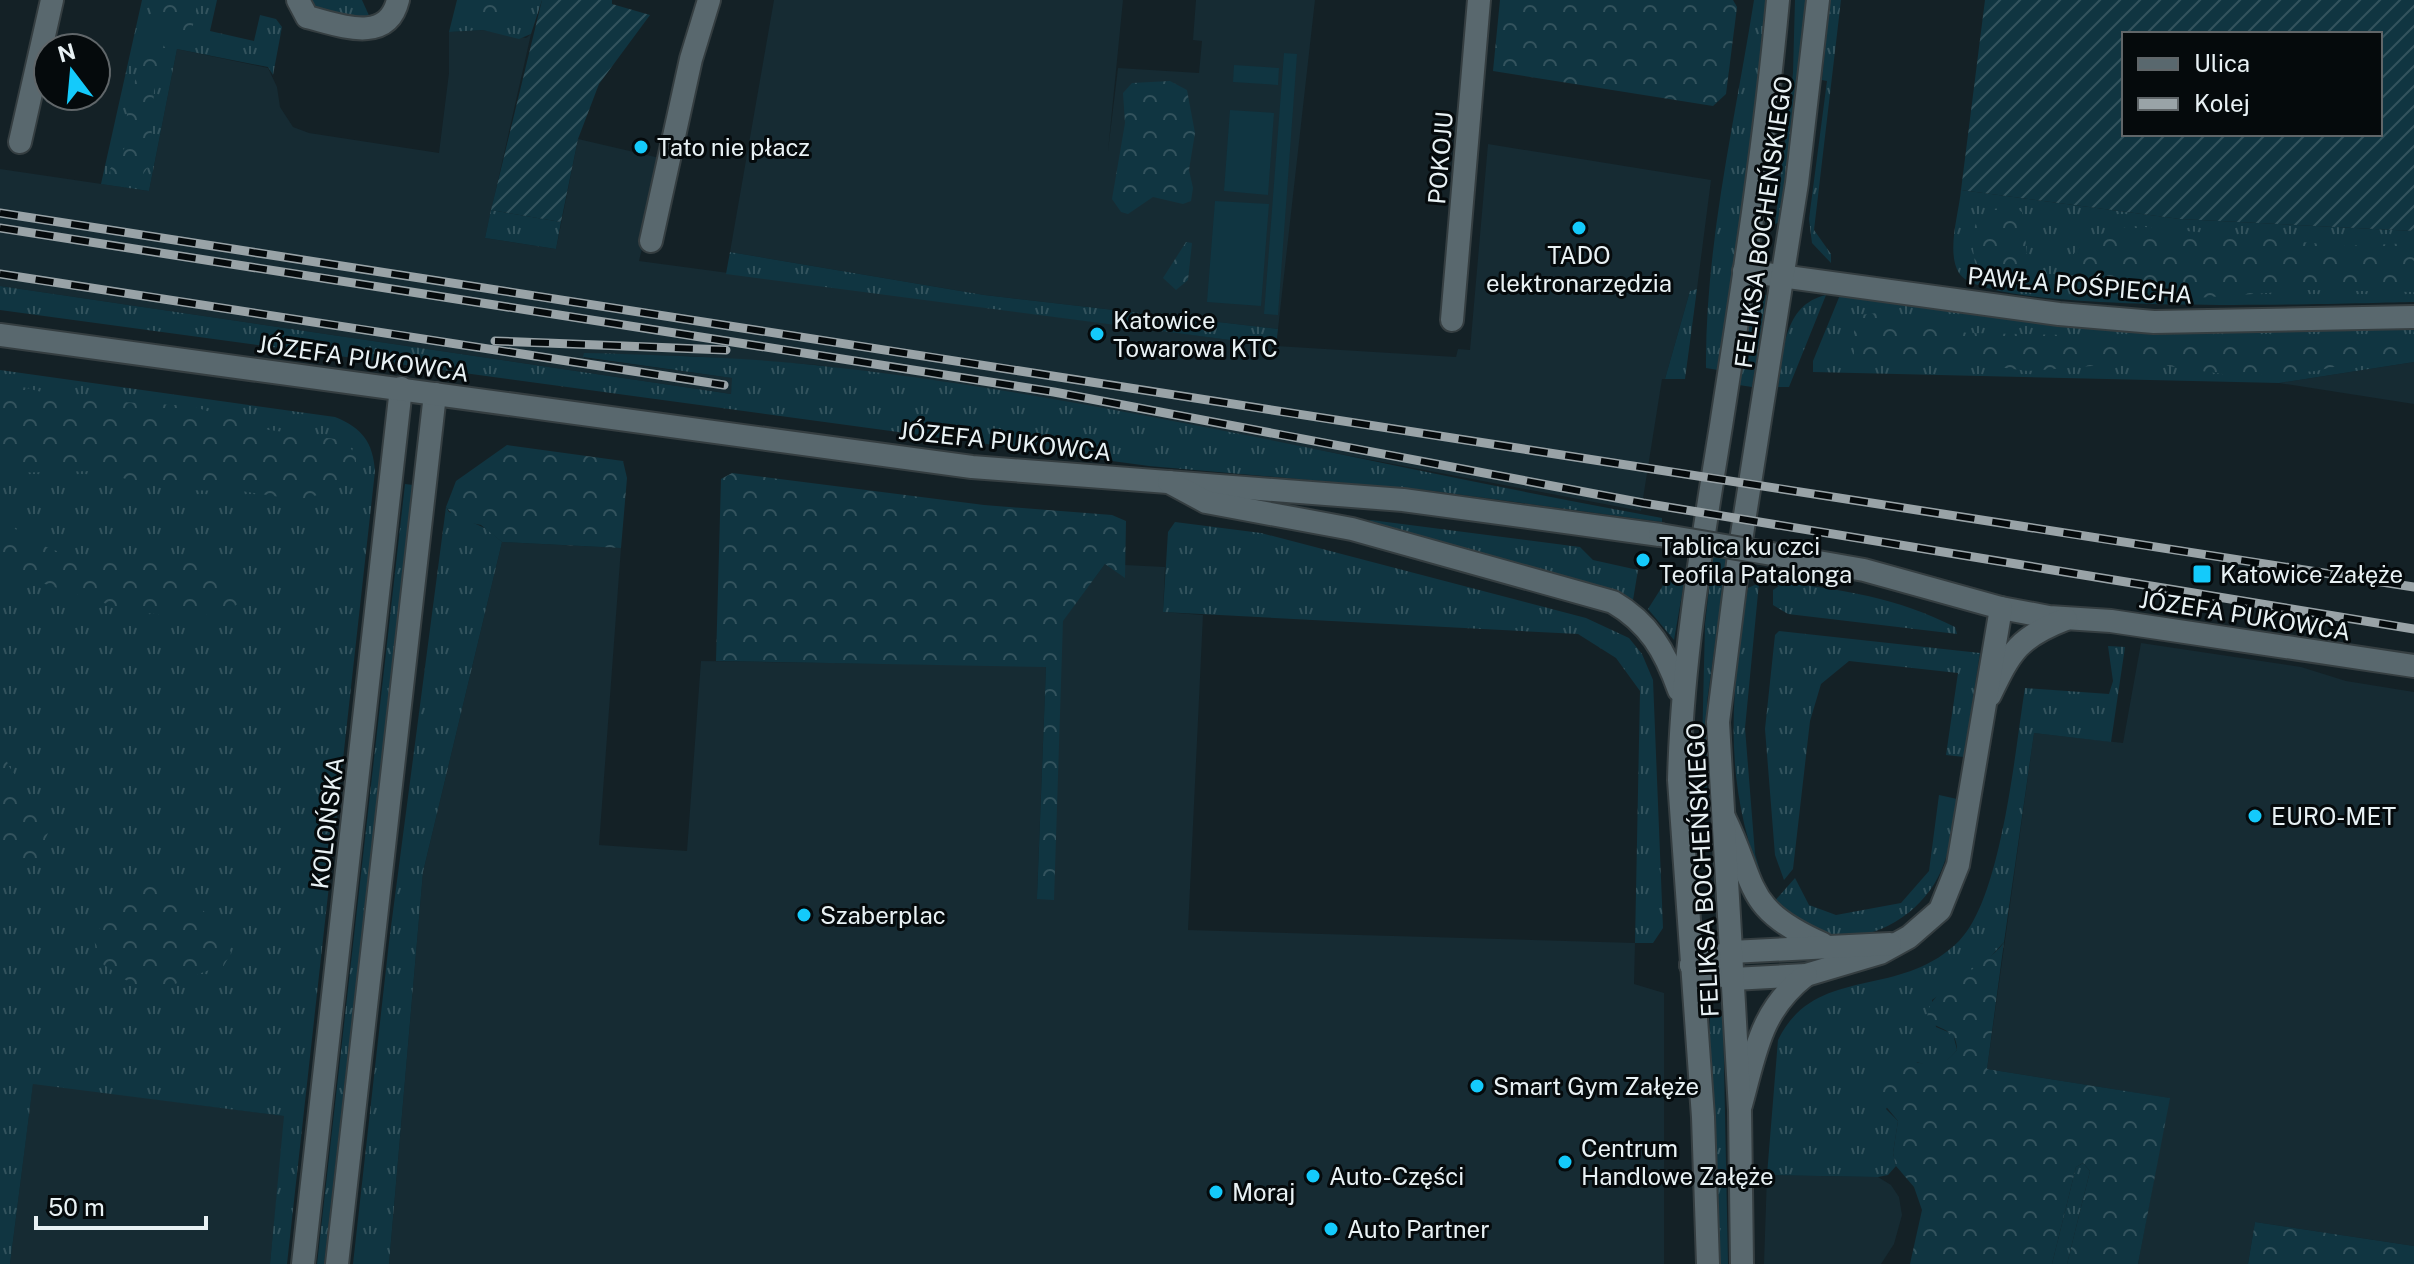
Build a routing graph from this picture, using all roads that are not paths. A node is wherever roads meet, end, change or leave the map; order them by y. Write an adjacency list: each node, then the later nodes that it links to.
1 (52, 0): 8 (street)
2 (298, 0): 3 (street)
3 (398, 0)
4 (709, 0): 9 (street)
5 (1479, 0): 13 (street, POKOJU)
6 (1778, 0): 10 (street, FELIKSA BOCHEŃSKIEGO)
7 (1818, 0): 11 (street, FELIKSA BOCHEŃSKIEGO)
8 (20, 142)
9 (651, 241)
10 (1744, 271): 11 (street, PAWŁA POŚPIECHA); 21 (street, FELIKSA BOCHEŃSKIEGO)
11 (1783, 276): 12 (street, PAWŁA POŚPIECHA); 23 (street, FELIKSA BOCHEŃSKIEGO)
12 (2414, 317)
13 (1452, 320)
14 (0, 335): 15 (street, JÓZEFA PUKOWCA)
15 (401, 388): 16 (street, JÓZEFA PUKOWCA); 31 (street, KOLOŃSKA)
16 (435, 394): 17 (street, JÓZEFA PUKOWCA); 32 (street)
17 (1169, 482): 18 (street, JÓZEFA PUKOWCA, bridge); 21 (street)
18 (2001, 608): 19 (street, JÓZEFA PUKOWCA); 22 (street)
19 (2068, 618): 20 (street, JÓZEFA PUKOWCA); 22 (street, JÓZEFA PUKOWCA)
20 (2414, 666)
21 (1682, 700): 27 (street, FELIKSA BOCHEŃSKIEGO)
22 (1985, 704): 24 (street)
23 (1720, 808): 25 (street); 26 (street, FELIKSA BOCHEŃSKIEGO)
24 (1895, 943): 25 (street); 28 (street)
25 (1824, 944): 26 (street)
26 (1731, 952): 27 (street); 29 (street, FELIKSA BOCHEŃSKIEGO)
27 (1691, 965): 29 (street); 33 (street, FELIKSA BOCHEŃSKIEGO)
28 (1806, 975): 29 (street); 30 (street)
29 (1733, 979): 30 (street, FELIKSA BOCHEŃSKIEGO)
30 (1740, 1110): 34 (street, FELIKSA BOCHEŃSKIEGO)
31 (303, 1264)
32 (337, 1264)
33 (1708, 1264)
34 (1742, 1264)

